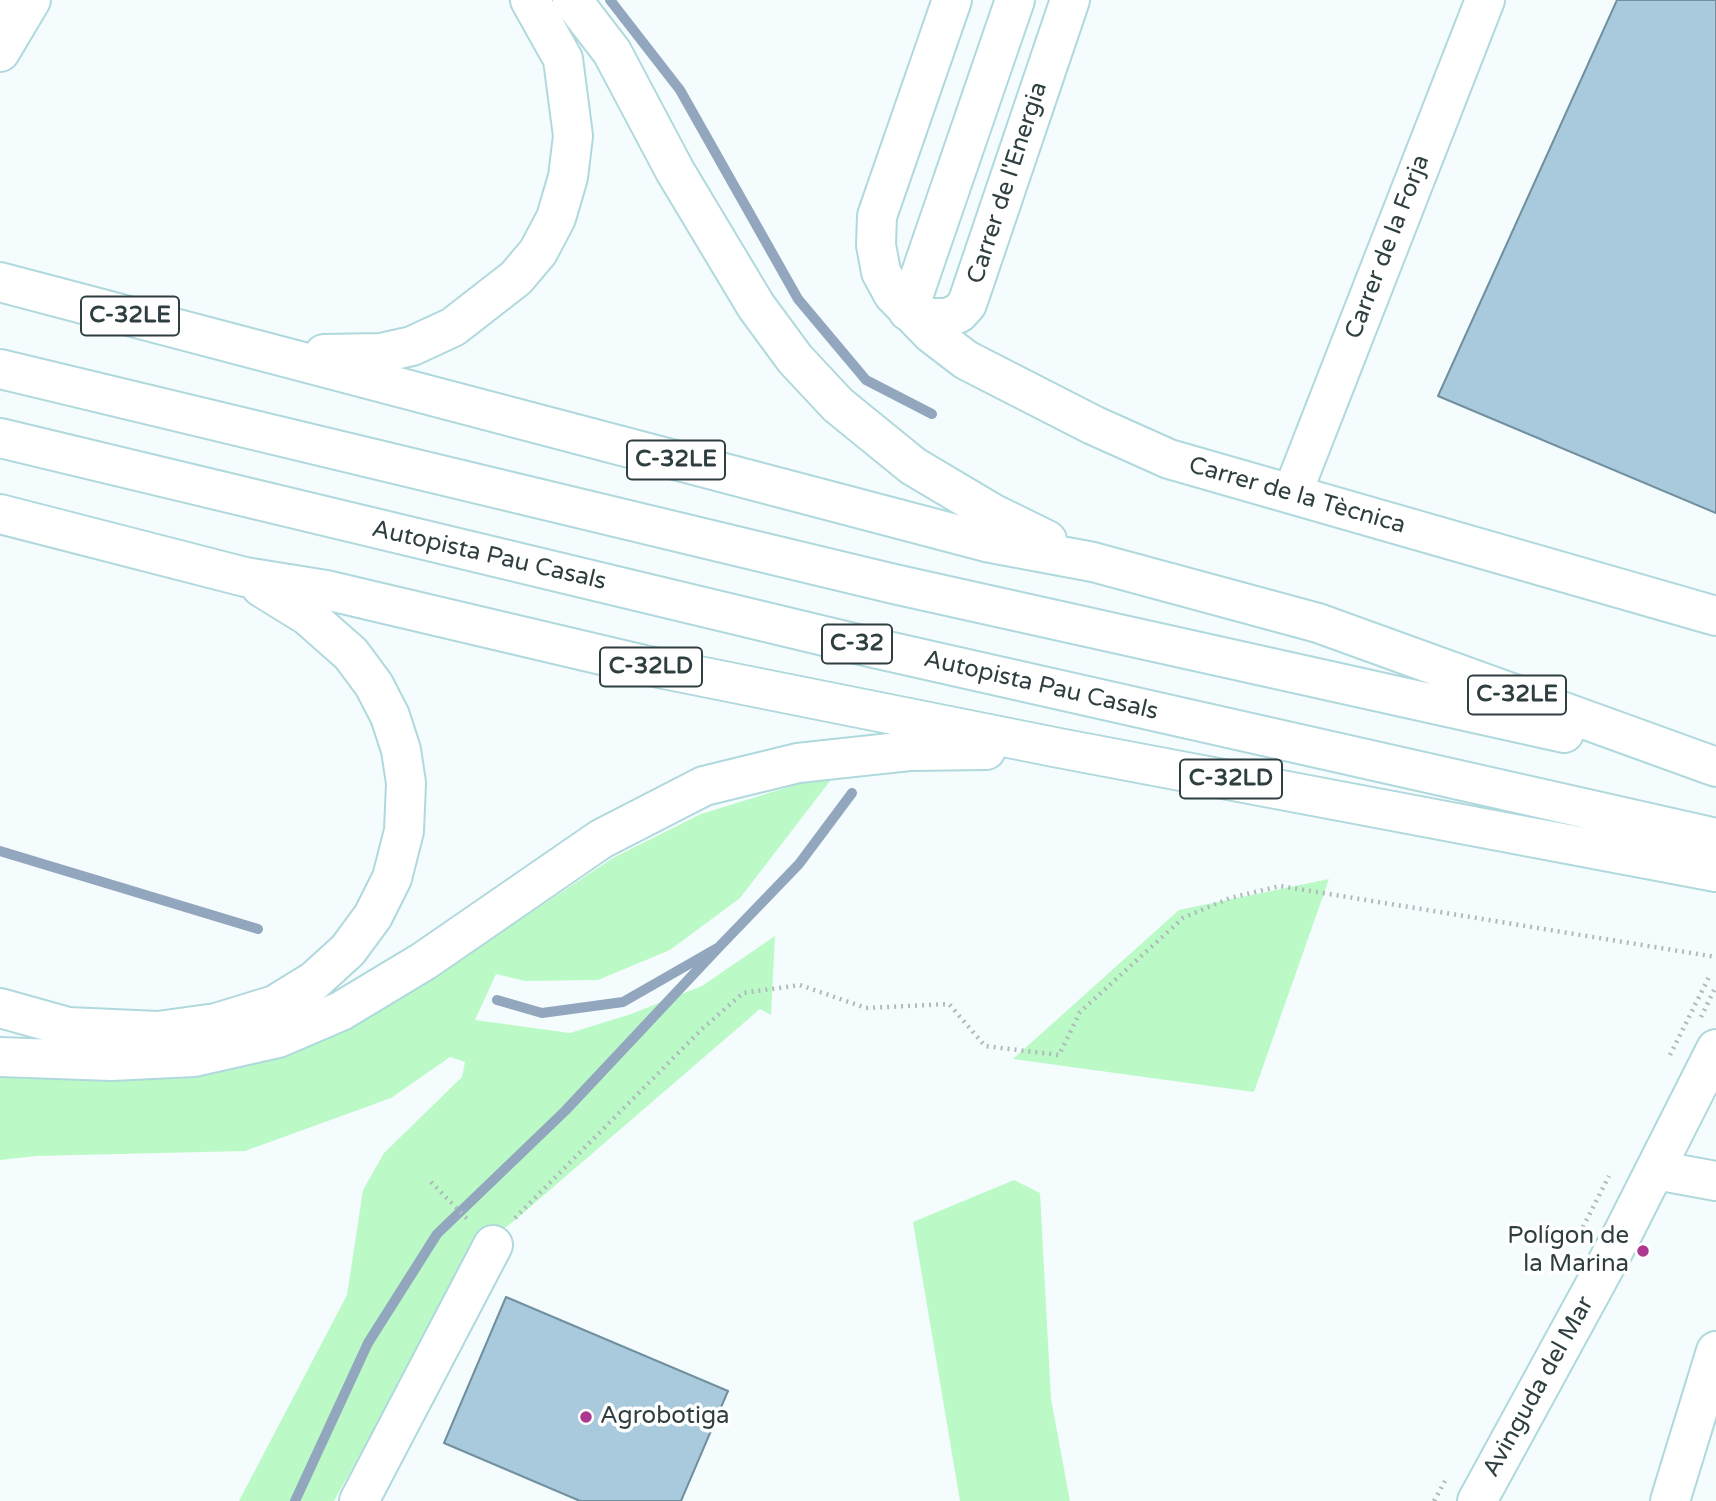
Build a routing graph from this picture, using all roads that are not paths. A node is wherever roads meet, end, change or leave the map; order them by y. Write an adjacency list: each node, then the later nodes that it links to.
1 (4, 0): 9 (main road)
2 (31, 0): 10 (main road)
3 (530, 0): 13 (main road)
4 (572, 0): 18 (main road)
5 (952, 0): 12 (main road)
6 (1015, 0): 12 (main road, Carrer de l'Energia)
7 (1070, 0): 12 (main road, Carrer de l'Energia)
8 (1485, 0): 16 (main road, Carrer de la Forja)
9 (0, 13)
10 (0, 52)
11 (0, 282): 13 (main road, C-32LE)
12 (908, 311): 16 (main road, Carrer de la Tècnica)
13 (261, 350): 18 (main road, C-32LE)
14 (0, 369): 22 (main road)
15 (0, 438): 23 (main road, Autopista Pau Casals / C-32)
16 (1292, 494): 20 (main road, Carrer de la Tècnica)
17 (0, 514): 19 (main road, C-32LD)
18 (1093, 562): 22 (main road, C-32LE)
19 (244, 577): 21 (main road, C-32LD); 25 (main road)
20 (1716, 616)
21 (1059, 748): 24 (main road, C-32LD); 27 (main road)
22 (1716, 767)
23 (1716, 838)
24 (1716, 872)
25 (0, 1008)
26 (1716, 1049): 28 (main road, Avinguda del Mar)
27 (0, 1058)
28 (1706, 1105): 29 (main road, Avinguda del Mar)
29 (1656, 1170): 30 (main road); 34 (main road, Avinguda del Mar)
30 (1716, 1181)
31 (481, 1233): 33 (main road)
32 (1716, 1351): 35 (main road)
33 (359, 1501)
34 (1477, 1501)
35 (1670, 1501)

